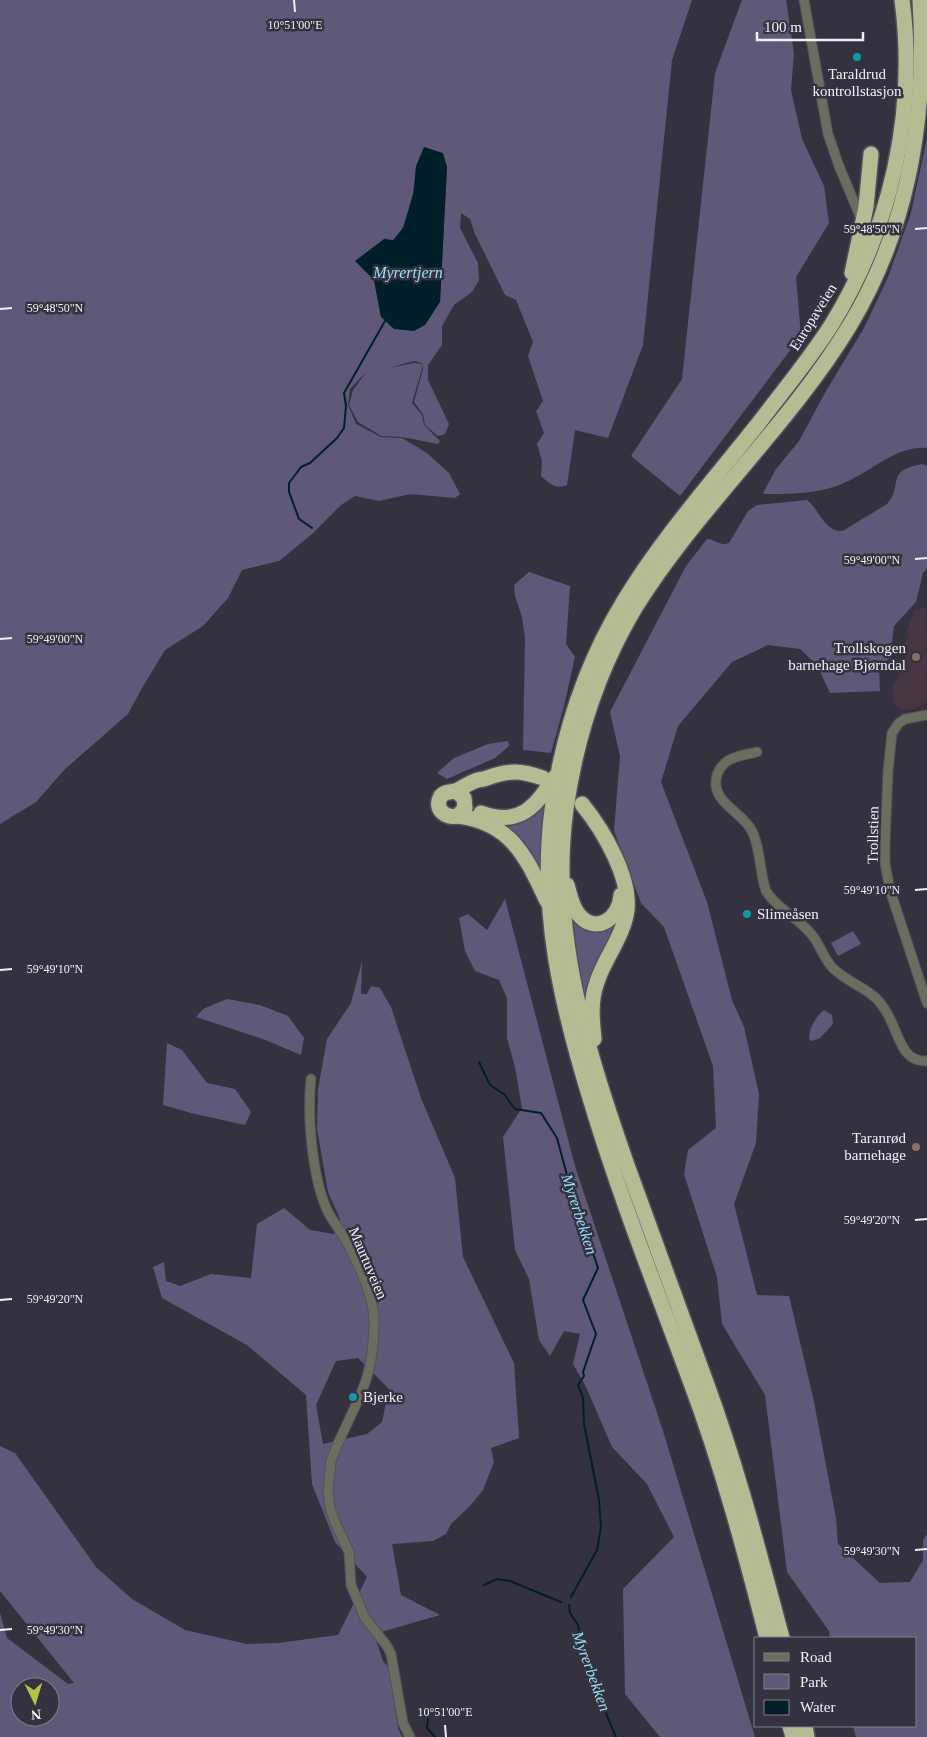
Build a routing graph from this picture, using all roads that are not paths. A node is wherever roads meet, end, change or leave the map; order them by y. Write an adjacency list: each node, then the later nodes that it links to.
1 (804, 0): 5 (street)
2 (902, 0): 6 (highway, Europaveien)
3 (920, 0): 13 (highway)
4 (871, 154): 5 (highway)
5 (863, 224): 6 (highway)
6 (847, 298): 9 (highway, Europaveien)
7 (927, 715): 16 (street, Trollstien)
8 (757, 752): 17 (street)
9 (558, 772): 11 (highway); 15 (highway, Europaveien)
10 (543, 778): 11 (highway)
11 (461, 803): 15 (highway)
12 (582, 804): 14 (highway)
13 (562, 866): 14 (highway); 18 (highway)
14 (623, 881): 18 (highway)
15 (550, 908): 20 (highway, Europaveien)
16 (927, 1003)
17 (927, 1062)
18 (597, 1078): 21 (highway)
19 (311, 1079): 22 (street, Maurtuveien)
20 (767, 1637)
21 (782, 1637)
22 (410, 1737)

